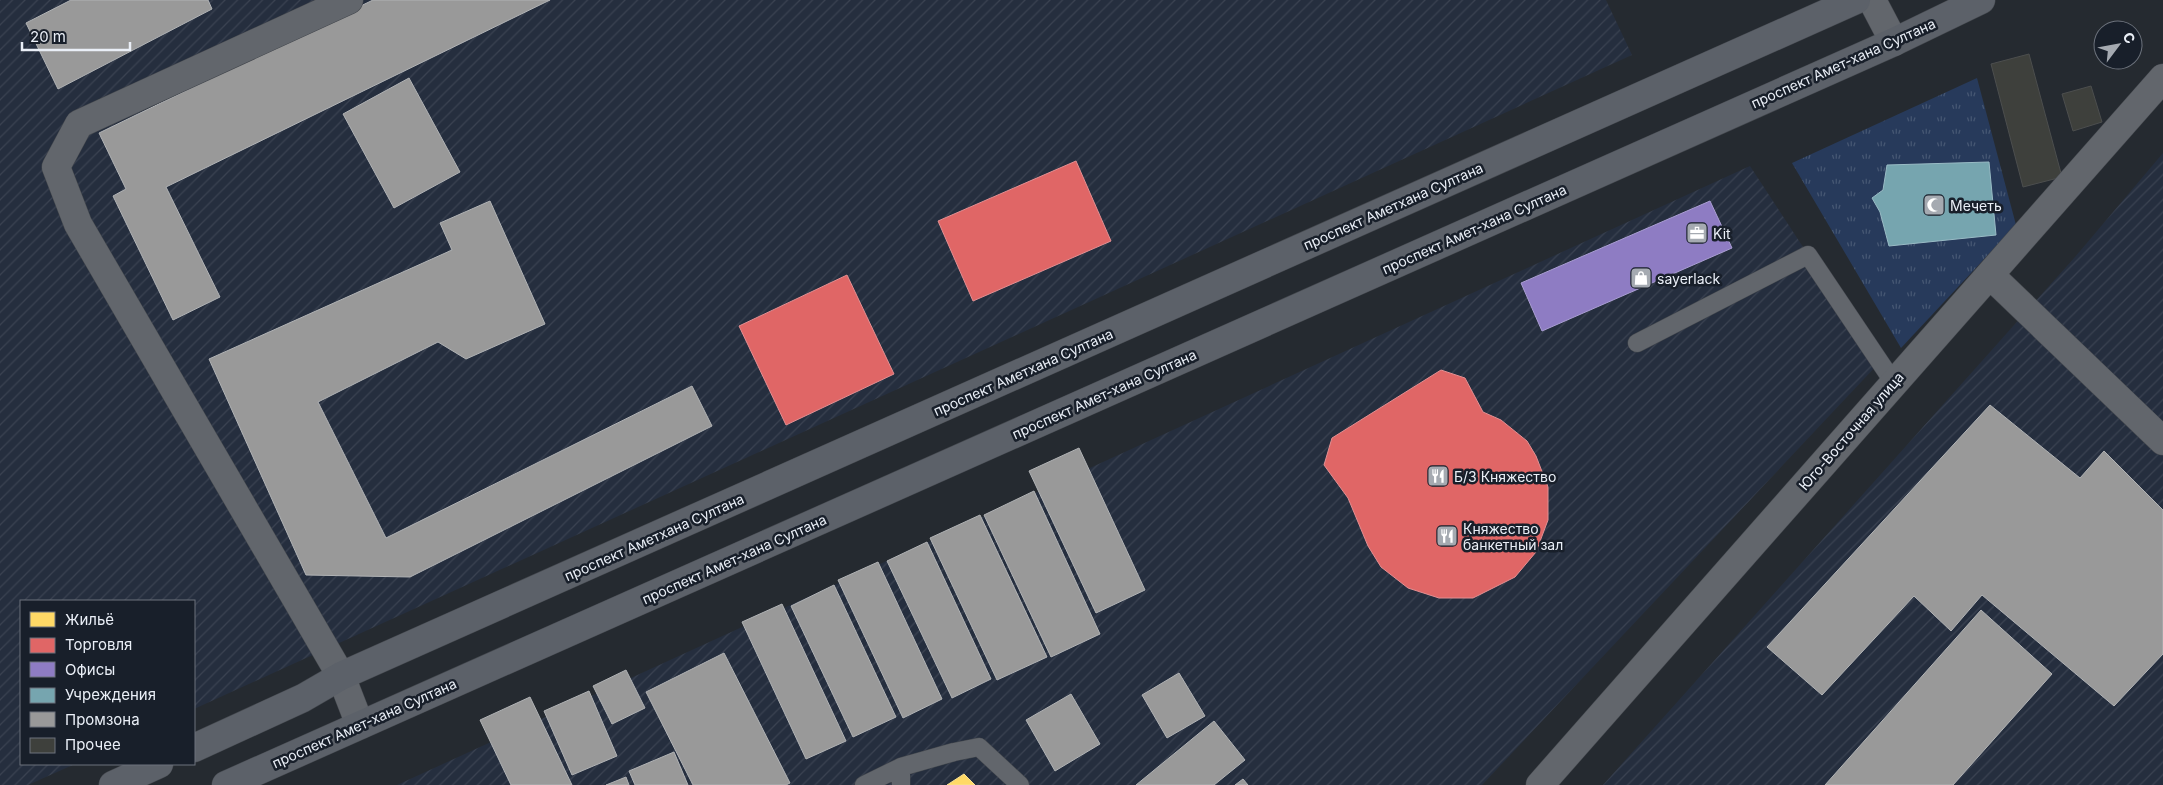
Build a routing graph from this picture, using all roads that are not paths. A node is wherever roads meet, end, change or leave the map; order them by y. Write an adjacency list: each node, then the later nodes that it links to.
1 (349, 0): 11 (street)
2 (1856, 0): 11 (main road, проспект Аметхана Султана)
3 (1872, 0): 5 (street)
4 (1980, 0): 5 (main road, проспект Амет-хана Султана)
5 (1894, 42): 12 (main road, проспект Амет-хана Султана)
6 (2163, 78): 7 (street, Юго-Восточная улица)
7 (1990, 275): 9 (street, Юго-Восточная улица); 10 (street)
8 (1637, 343): 9 (lane)
9 (1894, 383): 21 (street, Юго-Восточная улица)
10 (2163, 441)
11 (341, 676): 12 (street); 13 (main road, проспект Аметхана Султана)
12 (360, 725): 17 (main road, проспект Амет-хана Султана)
13 (195, 748)
14 (158, 765): 16 (main road)
15 (901, 767): 18 (lane); 19 (lane); 20 (lane)
16 (113, 785)
17 (226, 785)
18 (864, 785)
19 (901, 785)
20 (1020, 785)
21 (1540, 785)

